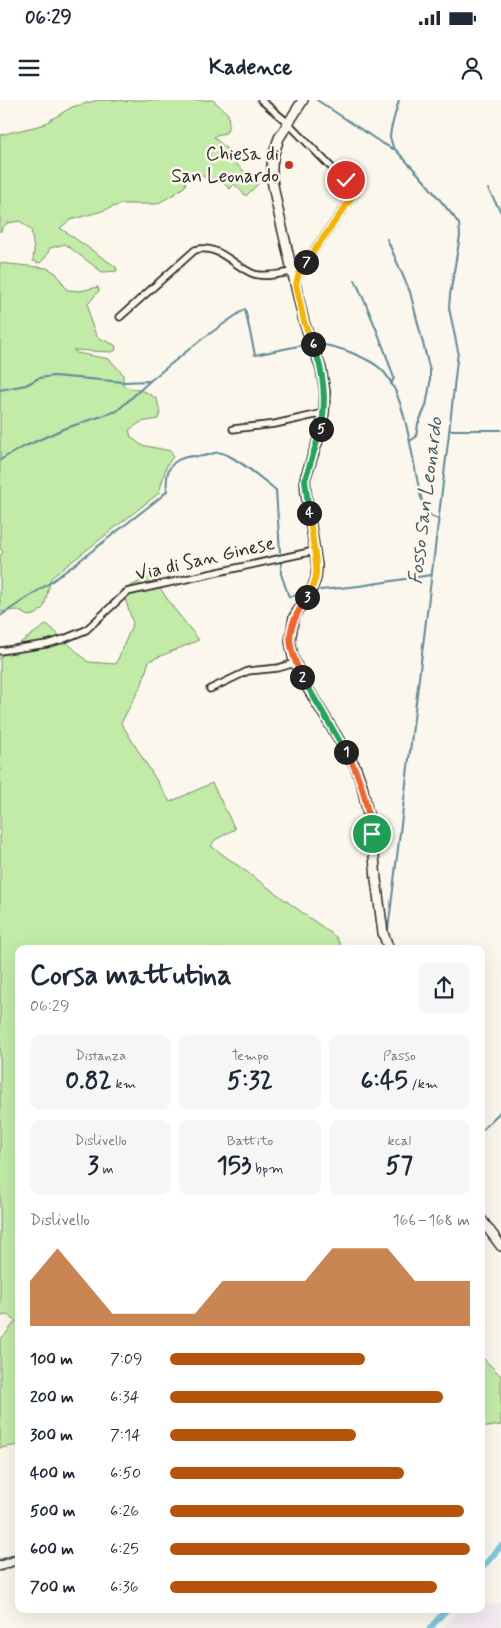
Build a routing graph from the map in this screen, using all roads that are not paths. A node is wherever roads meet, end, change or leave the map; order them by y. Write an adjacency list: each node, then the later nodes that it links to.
1 (262, 100): 3 (street)
2 (303, 100): 3 (main road)
3 (288, 123): 4 (main road); 5 (street)
4 (293, 272): 5 (main road); 6 (street)
5 (296, 284): 7 (main road)
6 (120, 317)
7 (324, 413): 8 (street); 9 (main road)
8 (233, 429)
9 (314, 551): 10 (street, Via di San Ginese); 11 (main road)
10 (0, 651)
11 (295, 663): 12 (street); 13 (main road)
12 (210, 688)
13 (388, 945)
14 (485, 1225): 15 (main road)
15 (501, 1246)
16 (15, 1560): 17 (street)
17 (0, 1566)

